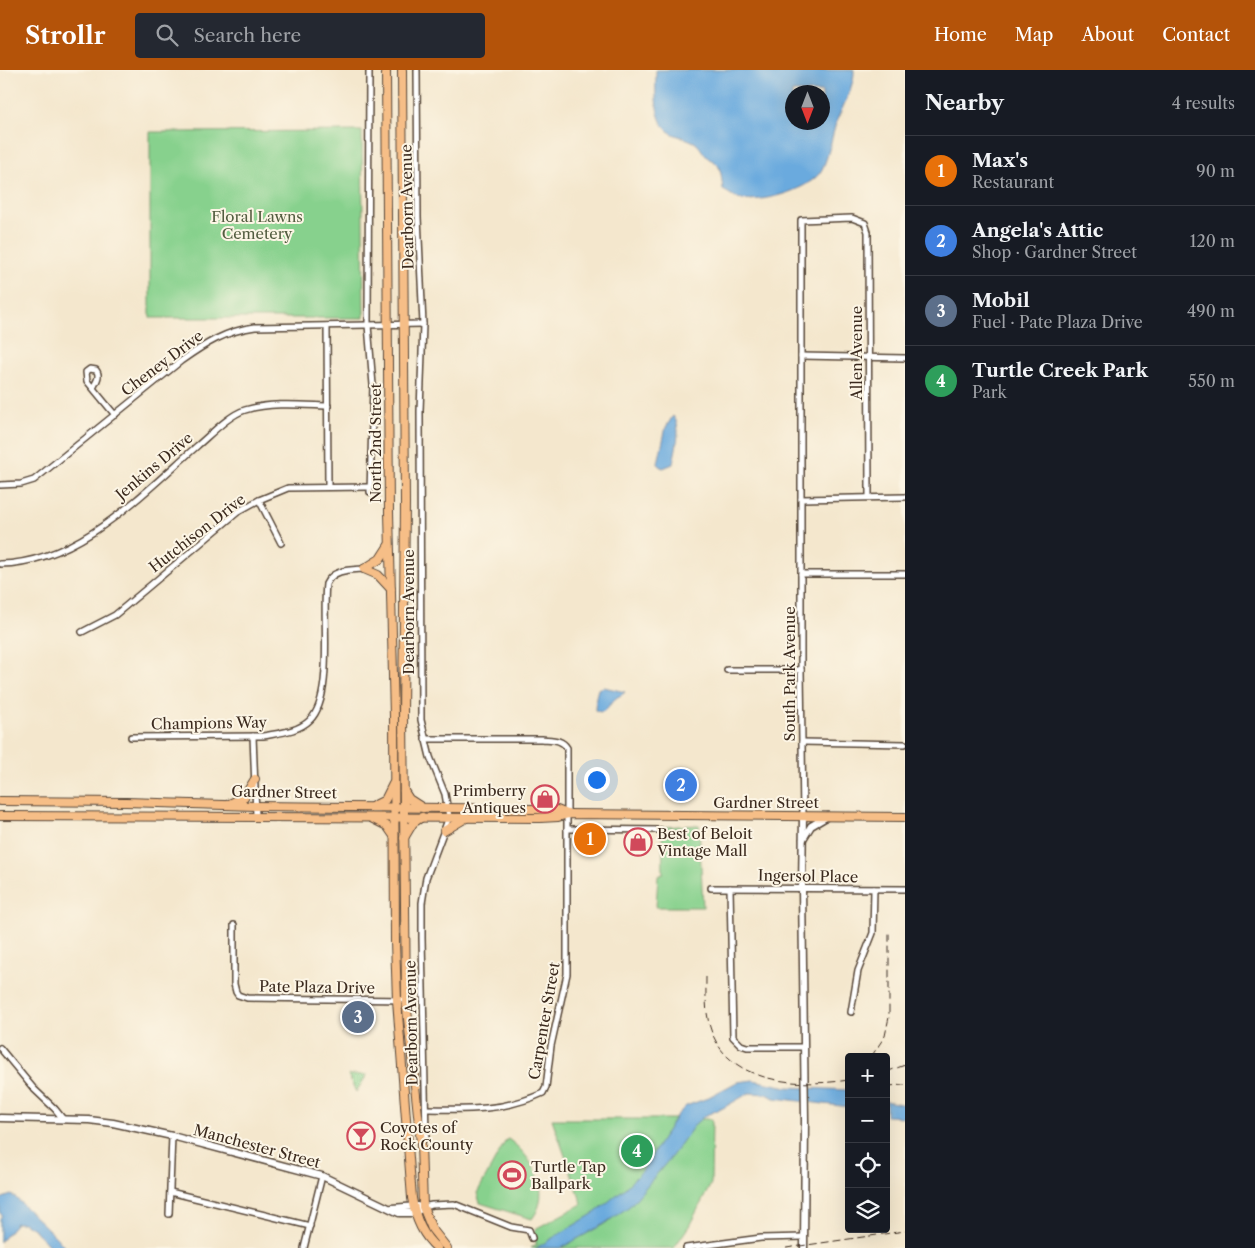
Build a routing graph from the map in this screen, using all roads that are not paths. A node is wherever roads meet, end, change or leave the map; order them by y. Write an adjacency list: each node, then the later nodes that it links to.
1 (369, 70): 9 (street)
2 (386, 70): 6 (main road, North 2nd Street)
3 (402, 70): 7 (main road, North 2nd Street)
4 (417, 70): 8 (street, Dearborn Avenue)
5 (852, 218): 11 (street, South Park Avenue); 12 (street, Allen Avenue)
6 (388, 324): 7 (street, Cheney Drive); 9 (street, Cheney Drive); 24 (main road, North 2nd Street)
7 (404, 324): 8 (street, Cheney Drive); 40 (main road, North 2nd Street)
8 (423, 324): 35 (street, Dearborn Avenue)
9 (368, 325): 10 (street, Cheney Drive); 18 (street, Hutchison Drive)
10 (327, 326): 15 (street); 16 (street, Cheney Drive)
11 (801, 356): 12 (street); 21 (street, South Park Avenue)
12 (868, 358): 13 (street); 20 (street, Allen Avenue)
13 (905, 358)
14 (93, 388): 16 (street)
15 (328, 406): 18 (street); 25 (street, Jenkins Drive)
16 (115, 415): 17 (street, Cheney Drive)
17 (0, 485)
18 (328, 487): 22 (street, Hutchison Drive)
19 (905, 497): 20 (street)
20 (869, 498): 21 (street)
21 (801, 499): 27 (street, South Park Avenue)
22 (259, 500): 23 (street); 30 (street, Hutchison Drive)
23 (281, 543)
24 (390, 543): 26 (main road); 29 (main road, North 2nd Street)
25 (0, 564)
26 (364, 569): 29 (main road); 33 (street, Champions Way)
27 (801, 574): 28 (street); 32 (street, South Park Avenue)
28 (905, 574)
29 (391, 589): 39 (main road, North 2nd Street)
30 (82, 632)
31 (727, 670): 32 (street)
32 (801, 670): 36 (street, South Park Avenue)
33 (253, 736): 34 (street, Champions Way); 38 (street)
34 (131, 737)
35 (425, 738): 48 (street, Dearborn Avenue); 49 (street, Carpenter Street)
36 (802, 742): 37 (street); 53 (street, South Park Avenue)
37 (905, 744)
38 (255, 779): 42 (main road); 43 (street)
39 (394, 782): 44 (main road); 45 (main road, North 2nd Street)
40 (403, 790): 46 (main road, North 2nd Street); 47 (main road)
41 (0, 800): 42 (main road, Gardner Street)
42 (224, 805): 43 (main road, Gardner Street)
43 (256, 806): 44 (main road, Gardner Street); 50 (street)
44 (371, 808): 45 (main road, Gardner Street)
45 (394, 808): 46 (main road, Gardner Street); 55 (main road, North 2nd Street)
46 (403, 808): 47 (main road, Gardner Street); 56 (main road, North 2nd Street)
47 (423, 808): 48 (main road, Gardner Street)
48 (448, 808): 49 (main road, Gardner Street); 59 (street, Dearborn Avenue)
49 (568, 814): 53 (main road, Gardner Street); 60 (main road, Gardner Street); 62 (street, Carpenter Street)
50 (256, 815): 51 (main road, Gardner Street); 52 (main road, Gardner Street)
51 (0, 816)
52 (366, 816): 55 (main road, Gardner Street); 65 (main road)
53 (803, 816): 54 (main road, Gardner Street); 67 (street, South Park Avenue)
54 (829, 816): 61 (main road, Gardner Street); 67 (street)
55 (394, 817): 56 (main road, Gardner Street); 65 (main road, North 2nd Street)
56 (404, 817): 57 (main road, Gardner Street); 66 (main road, North 2nd Street)
57 (422, 817): 58 (main road, Gardner Street); 66 (main road)
58 (433, 817): 59 (main road, Gardner Street); 64 (main road)
59 (449, 817): 60 (main road, Gardner Street); 64 (street, Dearborn Avenue)
60 (468, 817): 64 (main road)
61 (905, 817)
62 (567, 829): 63 (street); 79 (street, Carpenter Street)
63 (660, 830)
64 (443, 833): 79 (street, Dearborn Avenue)
65 (394, 836): 74 (main road, North 2nd Street)
66 (404, 838): 75 (main road, North 2nd Street)
67 (803, 840): 70 (street, South Park Avenue)
68 (711, 888): 69 (street, Ingersol Place)
69 (730, 888): 70 (street, Ingersol Place); 77 (street)
70 (802, 888): 71 (street, Ingersol Place); 77 (street, South Park Avenue)
71 (874, 889): 72 (street, Ingersol Place); 76 (street)
72 (905, 889)
73 (234, 925): 74 (street, Pate Plaza Drive)
74 (397, 1000): 75 (street, Pate Plaza Drive); 87 (main road, North 2nd Street)
75 (406, 1000): 83 (main road, North 2nd Street)
76 (851, 1012)
77 (804, 1047): 91 (street, South Park Avenue)
78 (0, 1048): 81 (street)
79 (426, 1109): 83 (street, Dearborn Avenue)
80 (0, 1118): 81 (street, Manchester Street)
81 (63, 1120): 82 (street, Manchester Street)
82 (172, 1136): 84 (street, Manchester Street); 85 (street)
83 (421, 1143): 86 (main road, North 2nd Street)
84 (322, 1176): 87 (street, Manchester Street); 89 (street)
85 (170, 1192): 88 (street); 89 (street)
86 (423, 1207): 87 (street, Manchester Street); 90 (street); 94 (main road)
87 (414, 1209): 93 (main road)
88 (170, 1214)
89 (310, 1226): 92 (street)
90 (532, 1238)
91 (804, 1238): 95 (street); 96 (street, South Park Avenue)
92 (304, 1248)
93 (438, 1248)
94 (447, 1248)
95 (686, 1248)
96 (804, 1248)

